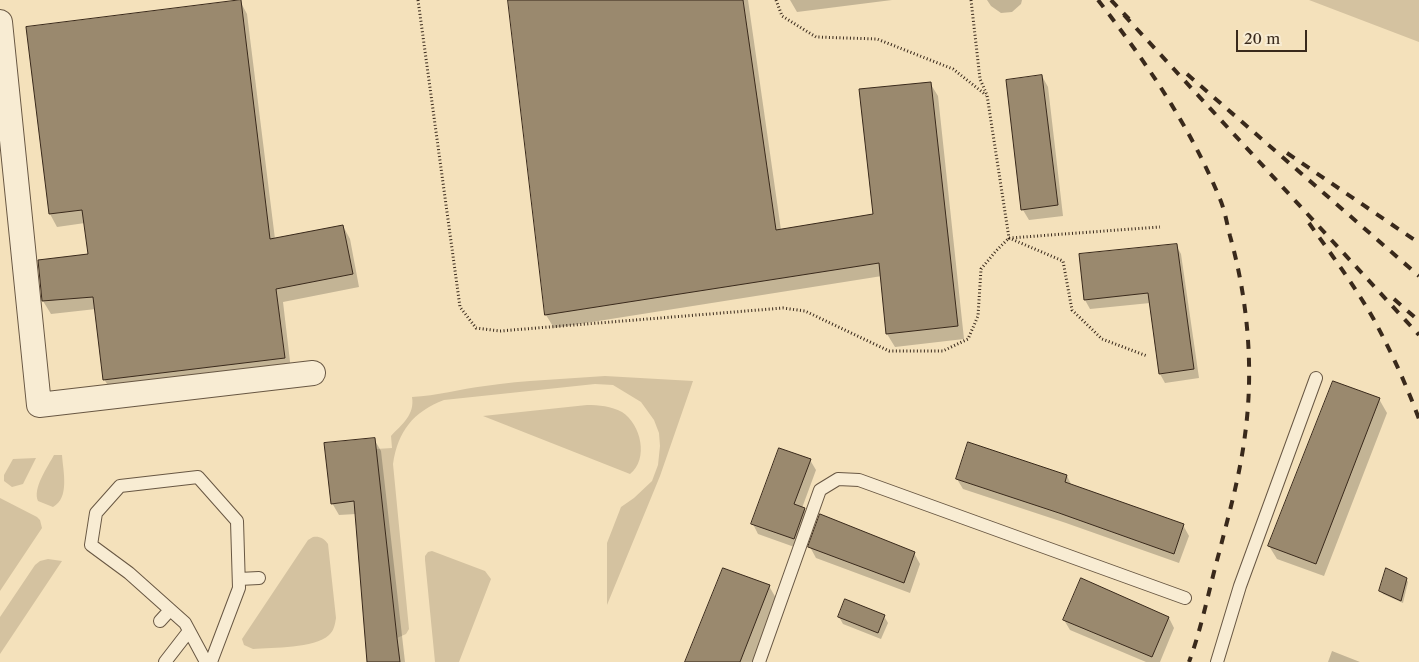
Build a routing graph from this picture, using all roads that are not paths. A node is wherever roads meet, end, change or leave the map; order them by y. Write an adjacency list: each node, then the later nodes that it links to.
1 (0, 22): 2 (street)
2 (313, 373)
3 (1316, 378): 15 (lane)
4 (259, 578): 5 (lane)
5 (238, 579): 7 (lane); 13 (lane)
6 (1185, 598): 14 (lane)
7 (170, 610): 8 (lane); 9 (lane)
8 (160, 621)
9 (187, 627): 10 (lane); 11 (lane); 12 (lane)
10 (168, 644)
11 (165, 662)
12 (206, 662)
13 (211, 662)
14 (758, 662)
15 (1217, 662)

